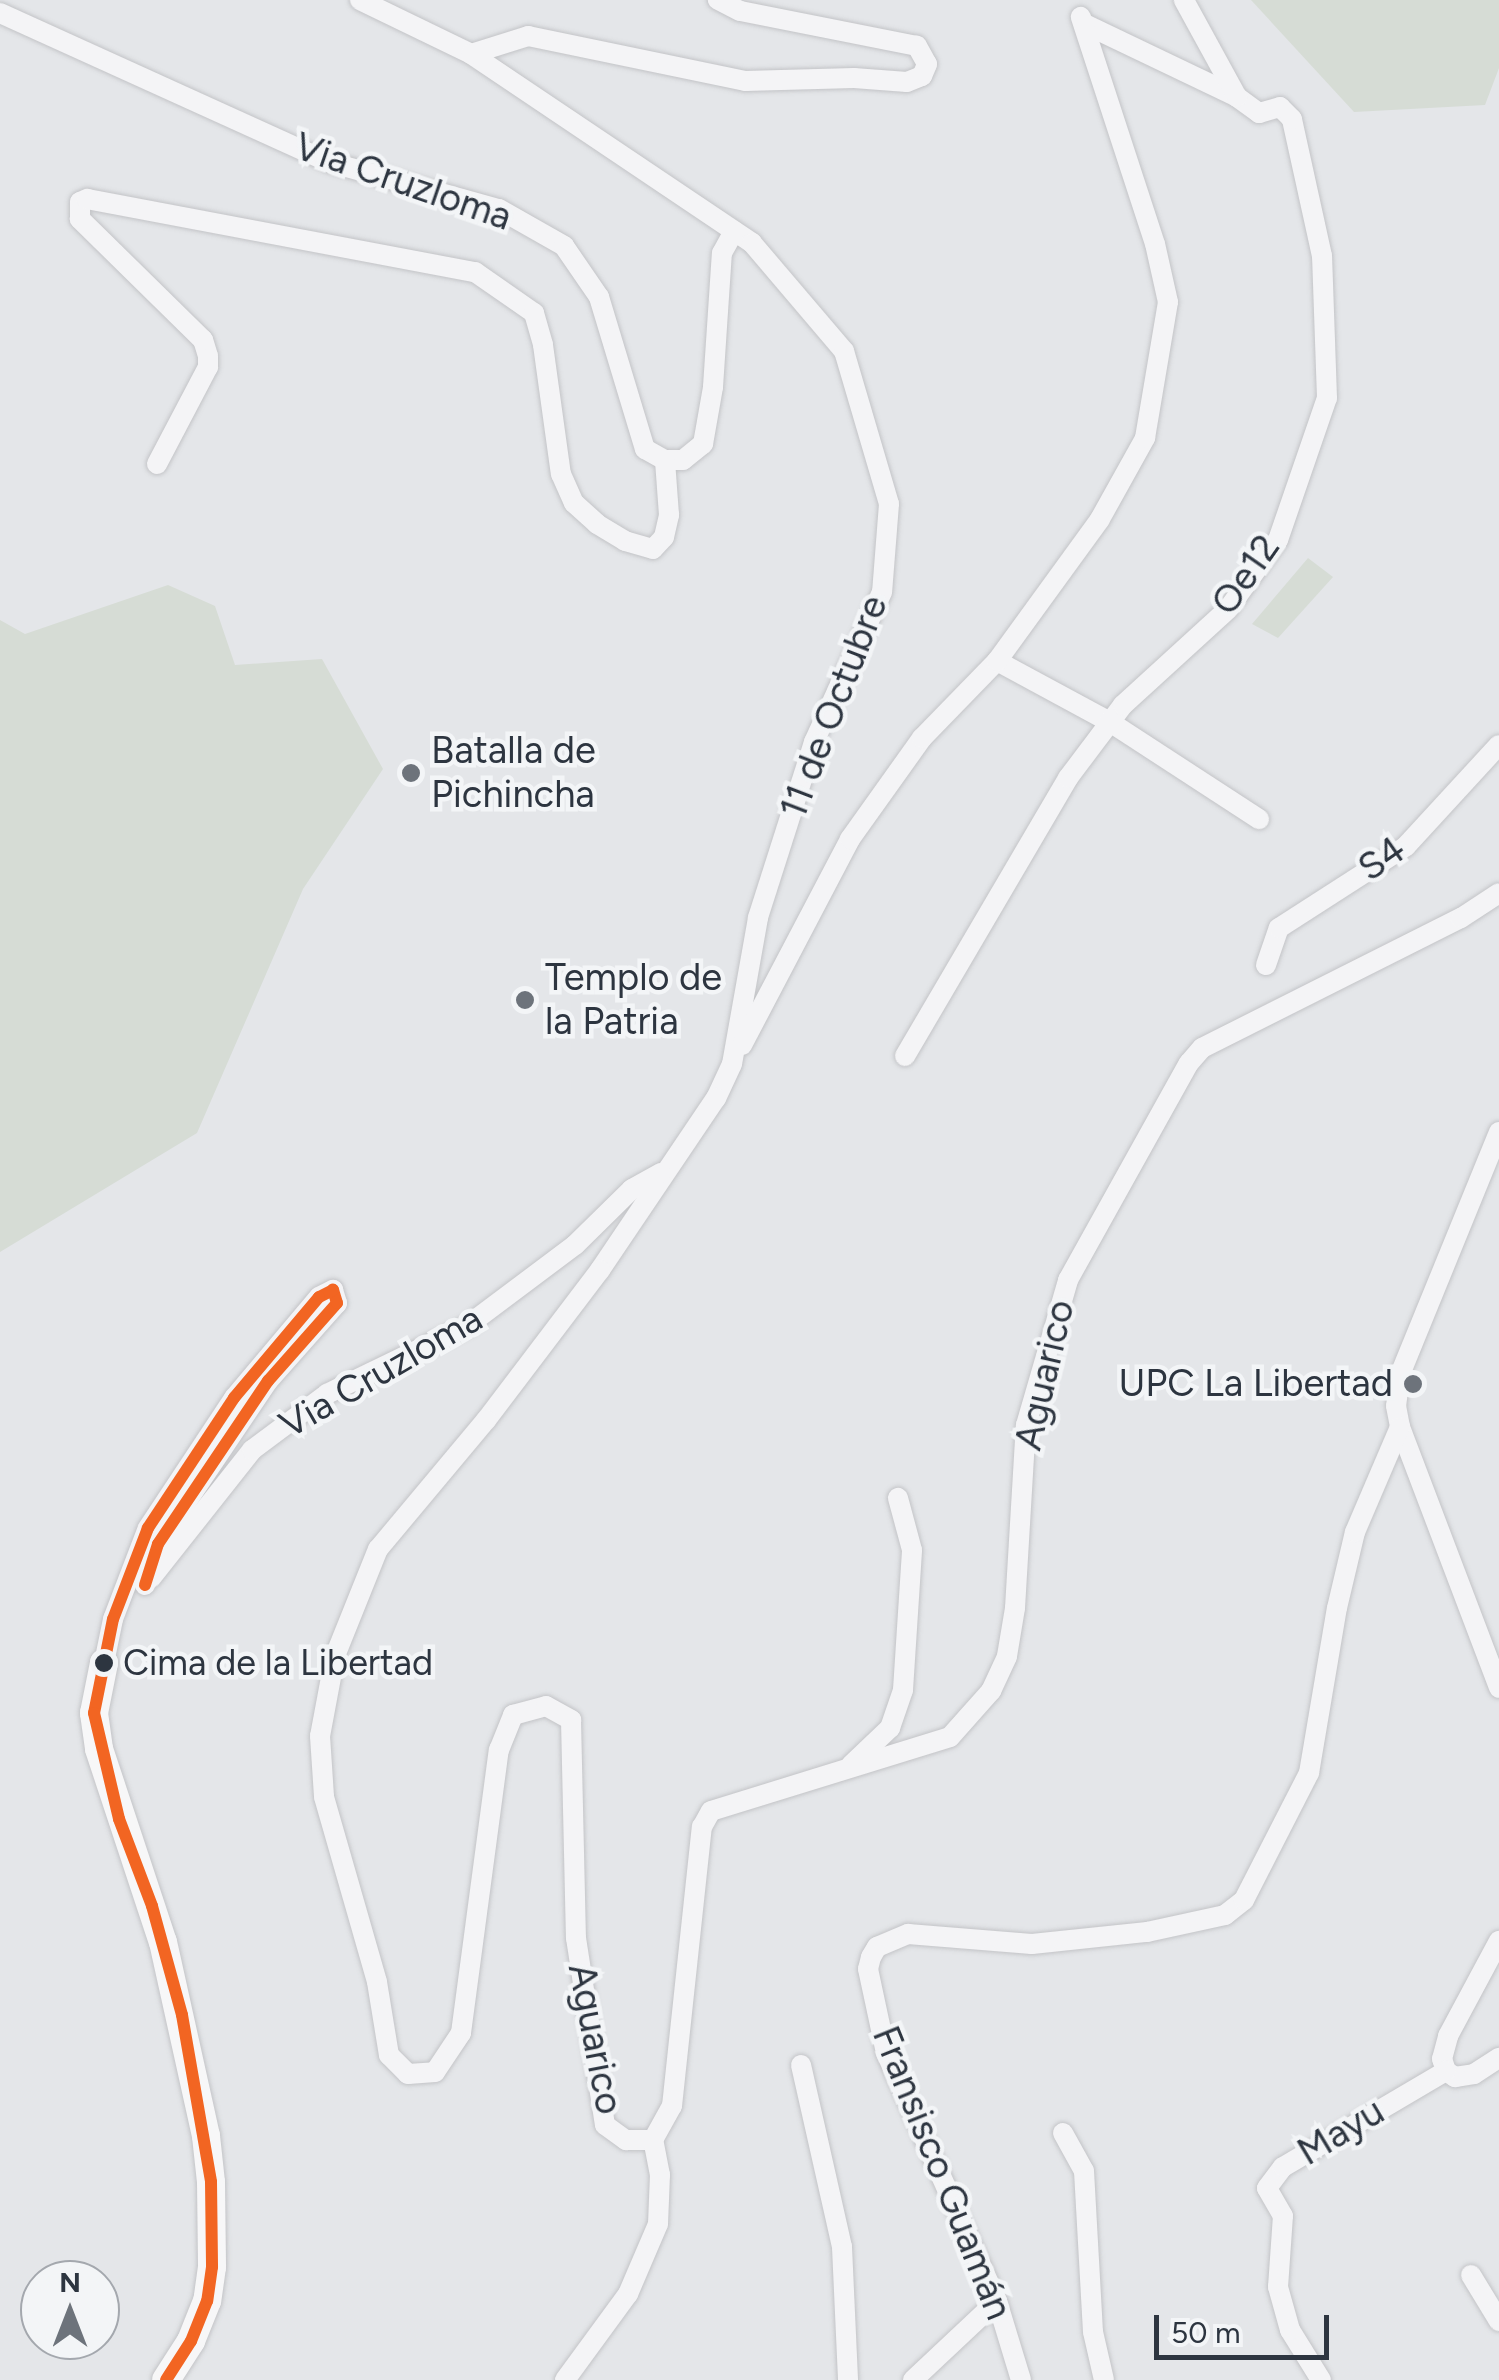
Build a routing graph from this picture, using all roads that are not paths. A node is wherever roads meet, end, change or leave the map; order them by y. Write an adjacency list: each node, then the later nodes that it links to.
1 (360, 0): 5 (street, 11 de Octubre)
2 (718, 0): 5 (street)
3 (1184, 0): 6 (street)
4 (0, 13): 8 (street, Via Cruzloma)
5 (471, 54): 7 (street, 11 de Octubre)
6 (1237, 96): 10 (street); 11 (street, Oe12)
7 (734, 231): 8 (street); 17 (street, 11 de Octubre)
8 (665, 460): 9 (street)
9 (158, 464)
10 (997, 661): 11 (street); 17 (street)
11 (1110, 722): 13 (street); 16 (street, Oe12)
12 (1499, 745): 15 (street, S4)
13 (1258, 819)
14 (1499, 894): 25 (street, Aguarico)
15 (1266, 965)
16 (905, 1056)
17 (732, 1064): 19 (street, 11 de Octubre)
18 (1499, 1132): 20 (street)
19 (667, 1170): 22 (street, Via Cruzloma); 31 (street, Aguarico)
20 (1400, 1427): 24 (street); 33 (street, Fransisco Guamán)
21 (898, 1498): 25 (street)
22 (145, 1585): 23 (street, Via Cruzloma); 23 (street)
23 (104, 1663): 35 (street)
24 (1499, 1688)
25 (846, 1770): 31 (street, Aguarico)
26 (1499, 1940): 29 (street)
27 (1499, 2058): 29 (street)
28 (801, 2065): 37 (street)
29 (1446, 2071): 41 (street, Mayu)
30 (1063, 2133): 40 (street)
31 (653, 2140): 36 (street)
32 (1471, 2275): 34 (street)
33 (997, 2302): 38 (street); 39 (street, Fransisco Guamán)
34 (1499, 2320)
35 (166, 2380)
36 (565, 2380)
37 (848, 2380)
38 (913, 2380)
39 (1021, 2380)
40 (1104, 2380)
41 (1321, 2380)

